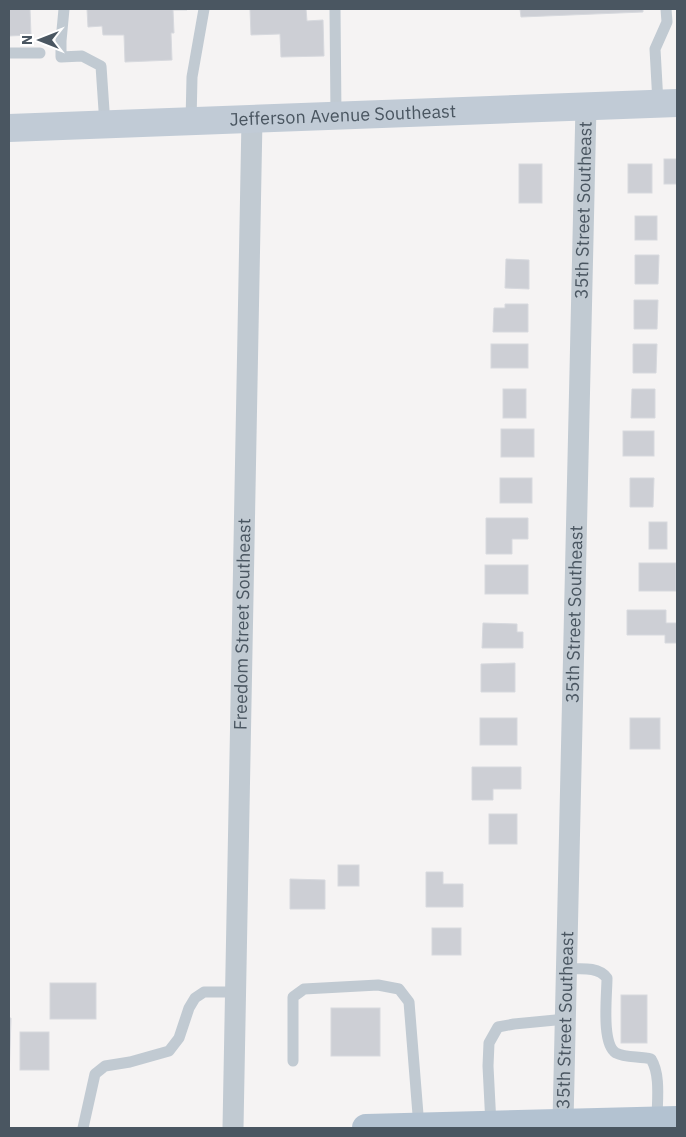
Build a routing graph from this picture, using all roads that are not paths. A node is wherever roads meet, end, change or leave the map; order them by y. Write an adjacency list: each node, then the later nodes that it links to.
1 (64, 9): 13 (lane)
2 (204, 9): 12 (lane)
3 (336, 9): 10 (lane)
4 (666, 9): 5 (lane)
5 (672, 22): 8 (lane)
6 (40, 53): 7 (lane)
7 (9, 54)
8 (668, 103): 9 (street, Jefferson Avenue Southeast)
9 (586, 106): 10 (street, Jefferson Avenue Southeast); 15 (street, 35th Street Southeast)
10 (336, 115): 11 (street, Jefferson Avenue Southeast)
11 (252, 120): 12 (street, Jefferson Avenue Southeast); 16 (street, Freedom Street Southeast)
12 (191, 122): 13 (street, Jefferson Avenue Southeast)
13 (105, 125): 14 (street, Jefferson Avenue Southeast)
14 (9, 128)
15 (567, 969): 17 (street, 35th Street Southeast); 19 (lane)
16 (237, 992): 24 (lane); 25 (street, Freedom Street Southeast)
17 (566, 1019): 20 (street, 35th Street Southeast); 22 (lane)
18 (293, 1061): 23 (lane)
19 (667, 1120): 21 (main road)
20 (552, 1125): 21 (main road); 22 (main road)
21 (617, 1125)
22 (491, 1126): 23 (main road)
23 (419, 1127): 26 (main road)
24 (84, 1128)
25 (233, 1128)
26 (366, 1128)

